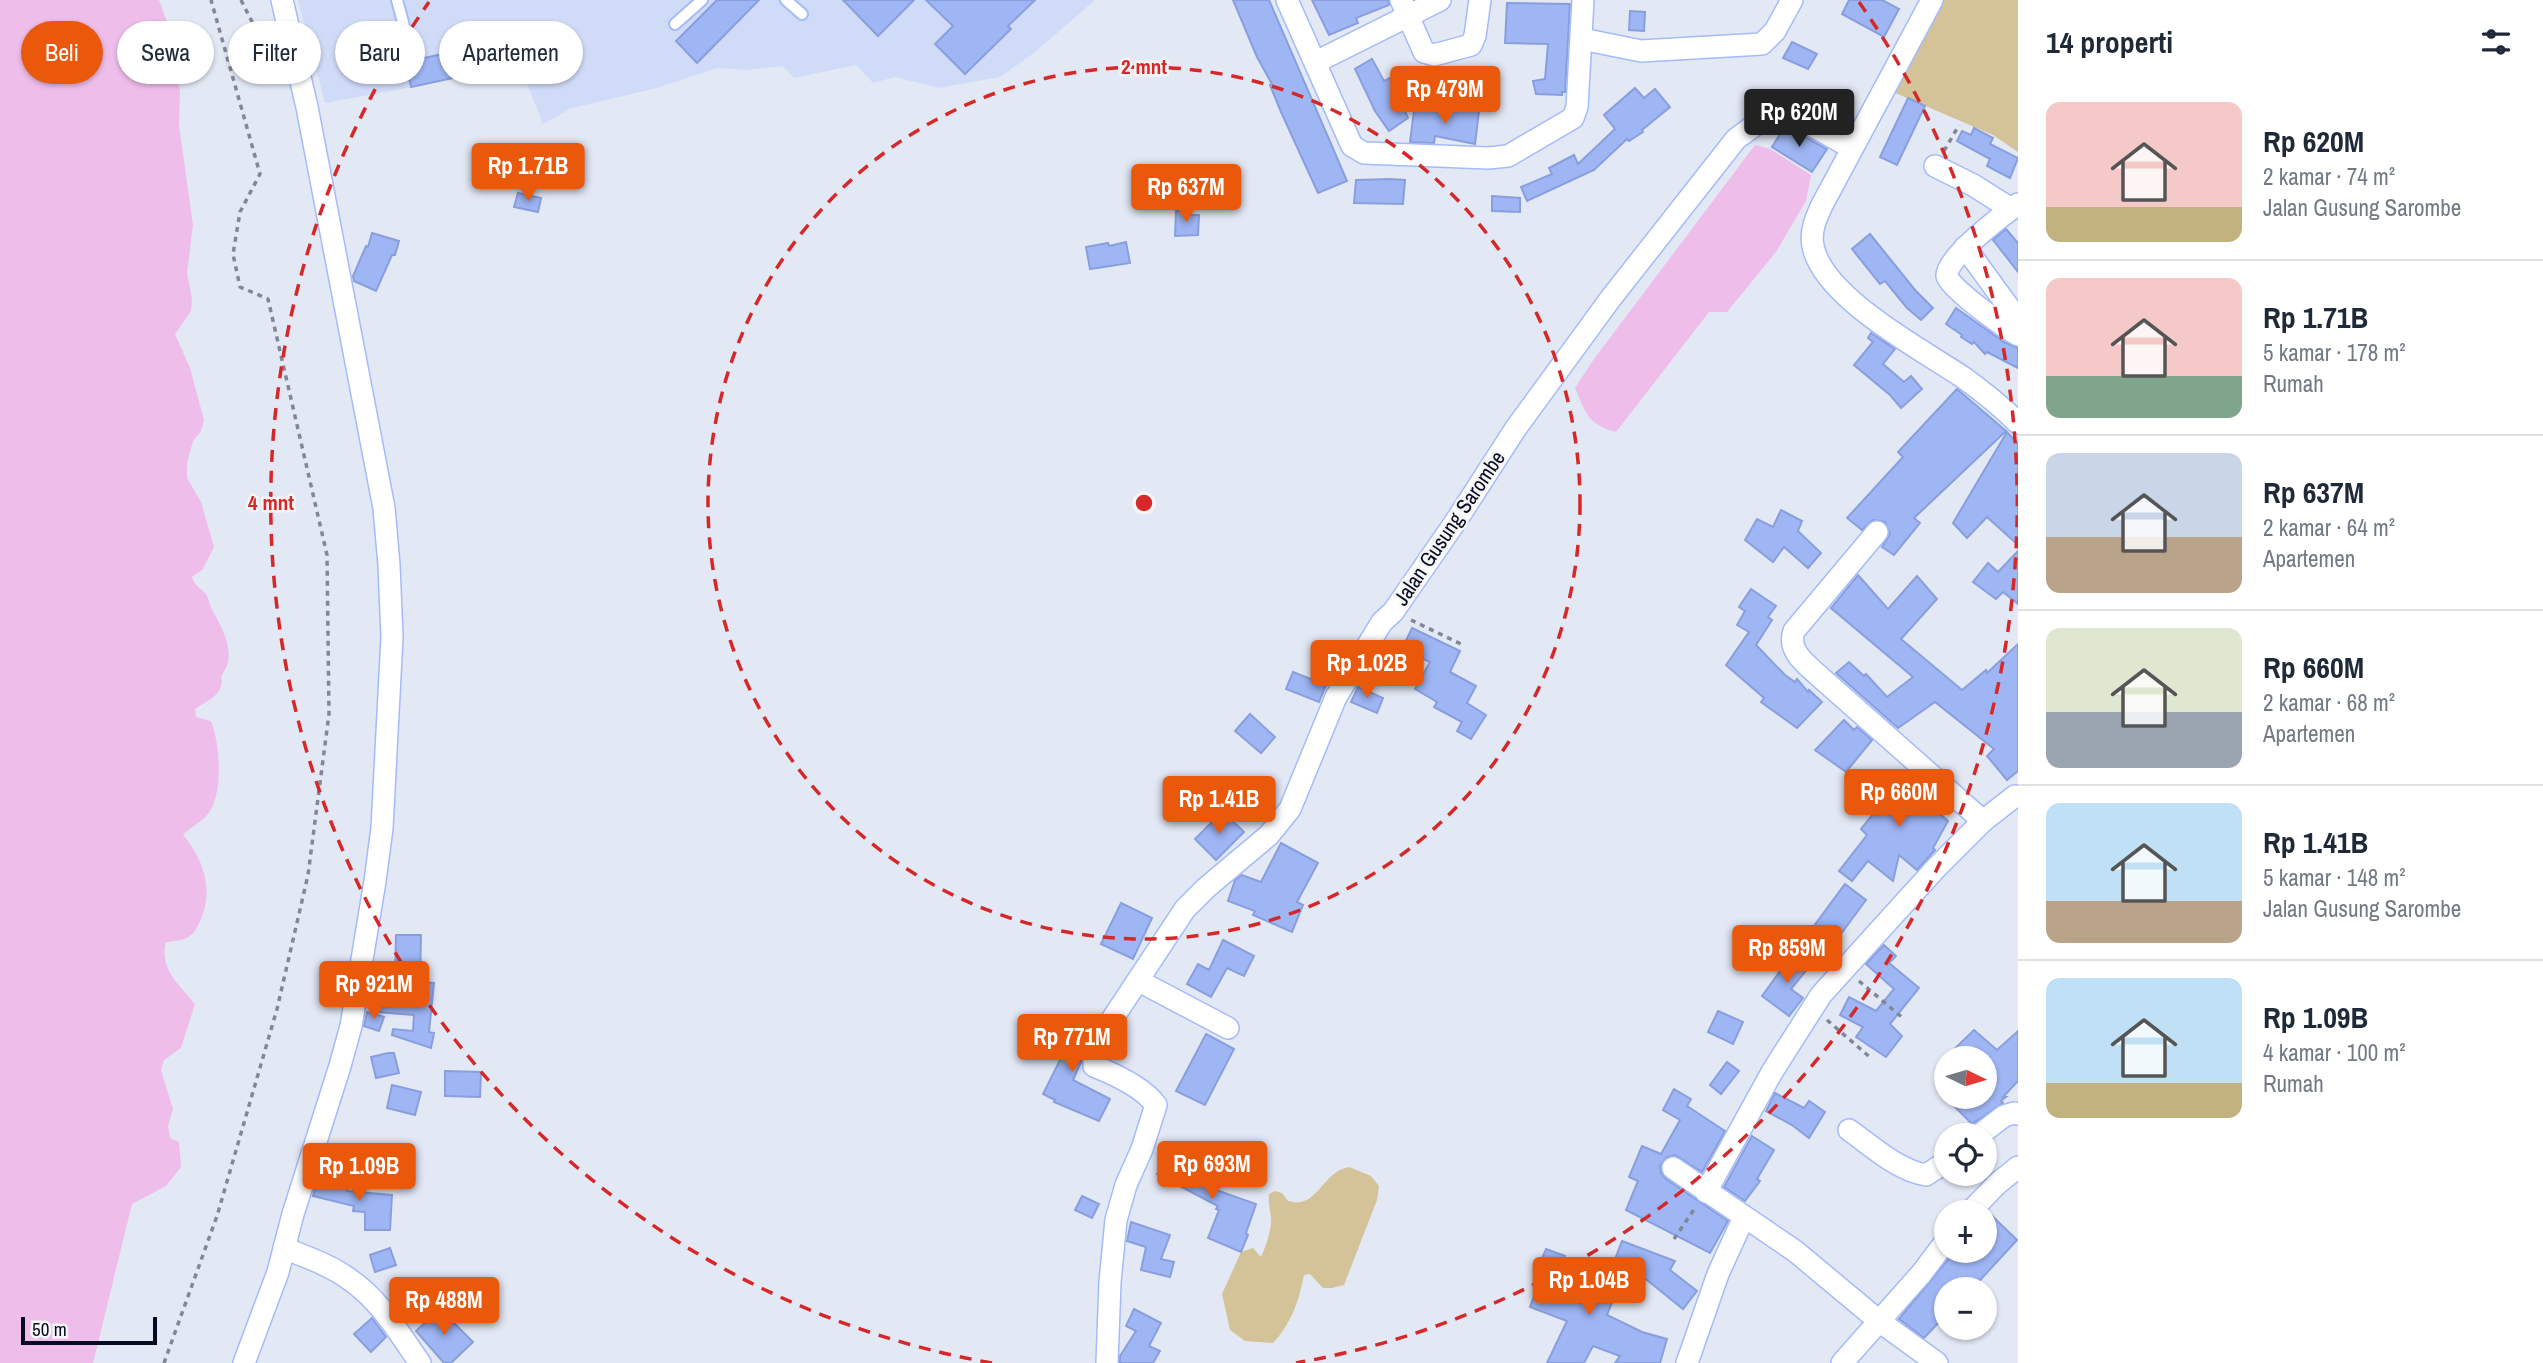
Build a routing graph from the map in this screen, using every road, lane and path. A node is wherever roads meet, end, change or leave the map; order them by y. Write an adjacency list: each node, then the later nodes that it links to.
1 (211, 0): 52 (path)
2 (241, 0): 15 (path)
3 (282, 0): 49 (street)
4 (397, 0): 16 (lane)
5 (702, 0): 17 (lane)
6 (786, 0): 14 (lane)
7 (1287, 0): 19 (street)
8 (1440, 0): 13 (street)
9 (1480, 0): 13 (street)
10 (1583, 0): 18 (street)
11 (1792, 0): 18 (street)
12 (1932, 0): 21 (street)
13 (1404, 7): 19 (street)
14 (802, 14)
15 (251, 21)
16 (403, 21)
17 (675, 24)
18 (1582, 39): 19 (street)
19 (1316, 62)
20 (1959, 125): 22 (path)
21 (1852, 148): 27 (street); 29 (street, Jalan Gusung Sarombe)
22 (1935, 166): 23 (street)
23 (2012, 209): 24 (street)
24 (1965, 247): 25 (street); 26 (street)
25 (2018, 320)
26 (2018, 335)
27 (2018, 422)
28 (1877, 532): 32 (street)
29 (1393, 612): 30 (path); 34 (street, Jalan Gusung Sarombe)
30 (1461, 644)
31 (2017, 796): 32 (street)
32 (1983, 821): 33 (street)
33 (1844, 968): 35 (street); 36 (path)
34 (1139, 981): 37 (street); 55 (street, Jalan Gusung Sarombe)
35 (1812, 1007): 38 (path); 45 (street)
36 (1903, 1020)
37 (1228, 1028)
38 (1872, 1059)
39 (2018, 1114): 40 (street)
40 (1995, 1123)
41 (1849, 1130): 44 (street)
42 (2018, 1167): 46 (street)
43 (1673, 1168): 45 (street)
44 (1934, 1170)
45 (1706, 1192): 47 (street); 48 (path)
46 (1982, 1200)
47 (1744, 1217): 51 (street); 56 (street)
48 (1674, 1239)
49 (284, 1248): 53 (street); 54 (street)
50 (1934, 1257): 51 (street)
51 (1879, 1321): 57 (street); 58 (street)
52 (164, 1363)
53 (244, 1363)
54 (420, 1363)
55 (1107, 1363)
56 (1687, 1363)
57 (1842, 1363)
58 (1937, 1363)

